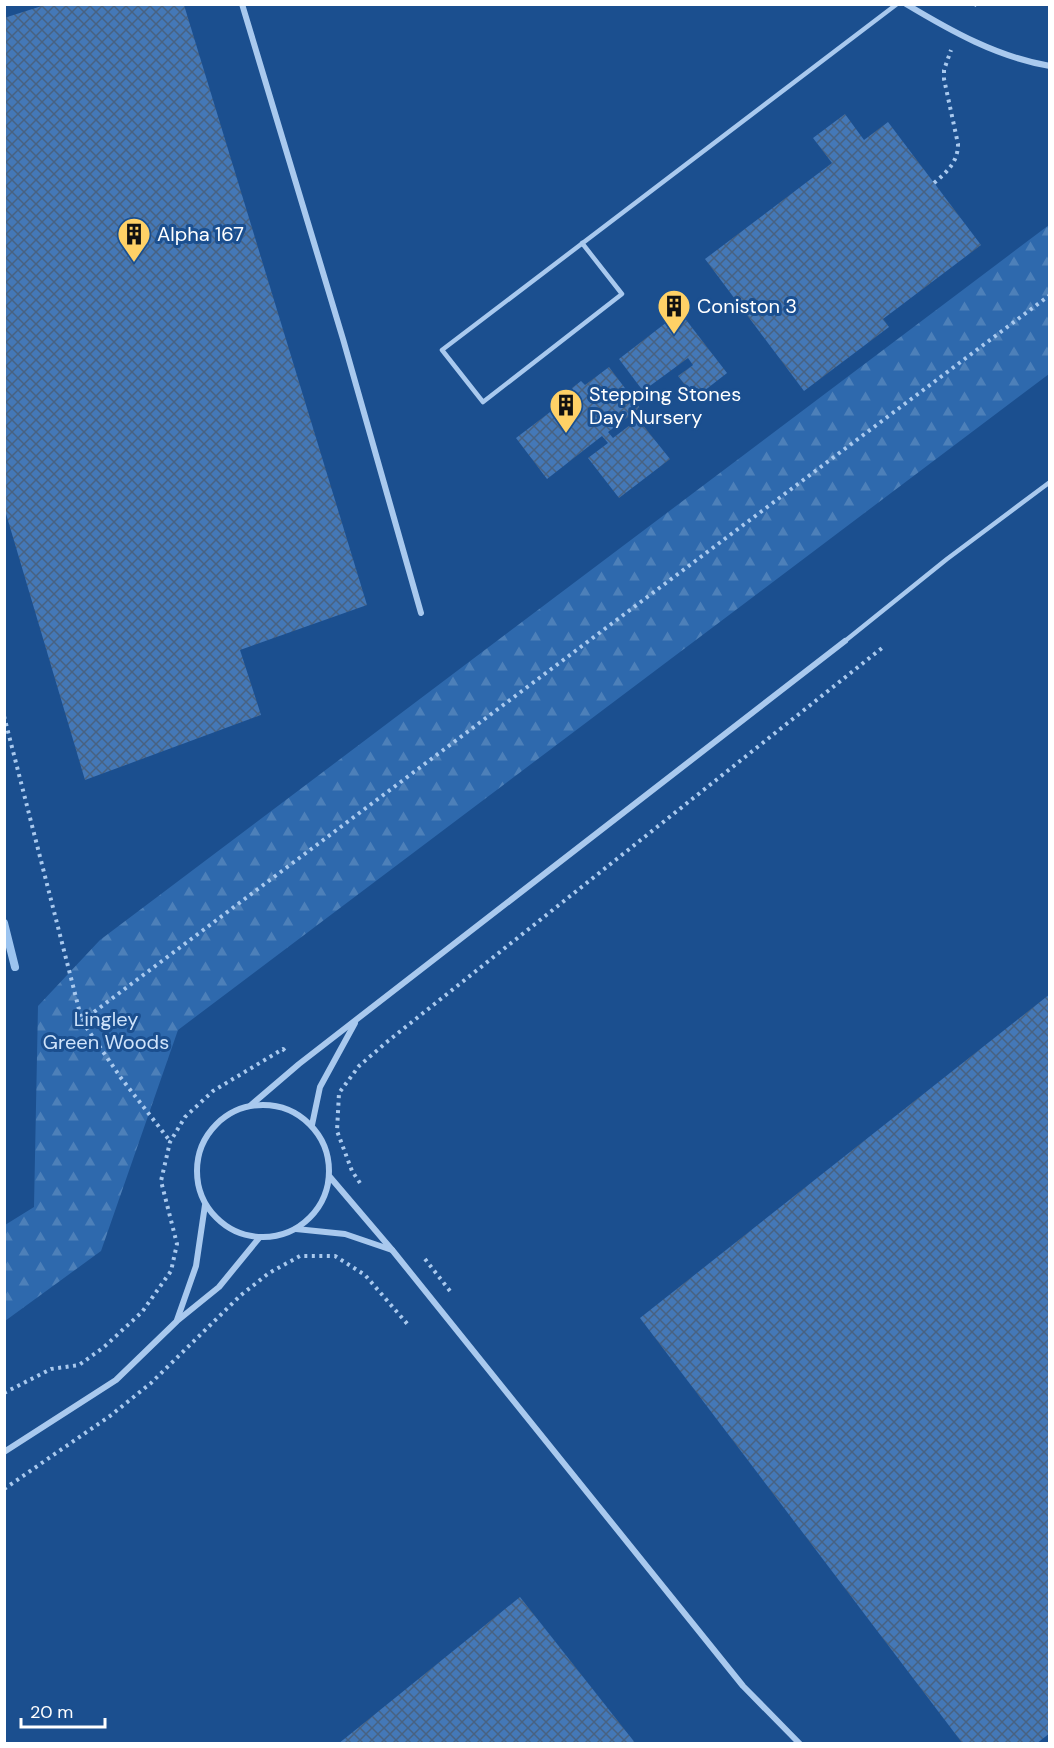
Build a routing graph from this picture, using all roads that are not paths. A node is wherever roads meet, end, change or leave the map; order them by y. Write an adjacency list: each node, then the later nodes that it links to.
1 (242, 4): 7 (street)
2 (897, 4): 5 (lane)
3 (906, 4): 4 (street)
4 (1050, 66)
5 (582, 243): 5 (lane)
6 (1050, 482): 8 (lane)
7 (421, 613)
8 (845, 641): 9 (street)
9 (357, 1020): 10 (street); 11 (street)
10 (251, 1105): 11 (street); 13 (street)
11 (312, 1125): 12 (street)
12 (330, 1177): 14 (street); 16 (street)
13 (205, 1205): 15 (street); 17 (street)
14 (296, 1229): 15 (street); 16 (street)
15 (259, 1238): 17 (street)
16 (393, 1251): 19 (street)
17 (177, 1321): 18 (street)
18 (4, 1452)
19 (800, 1743)

